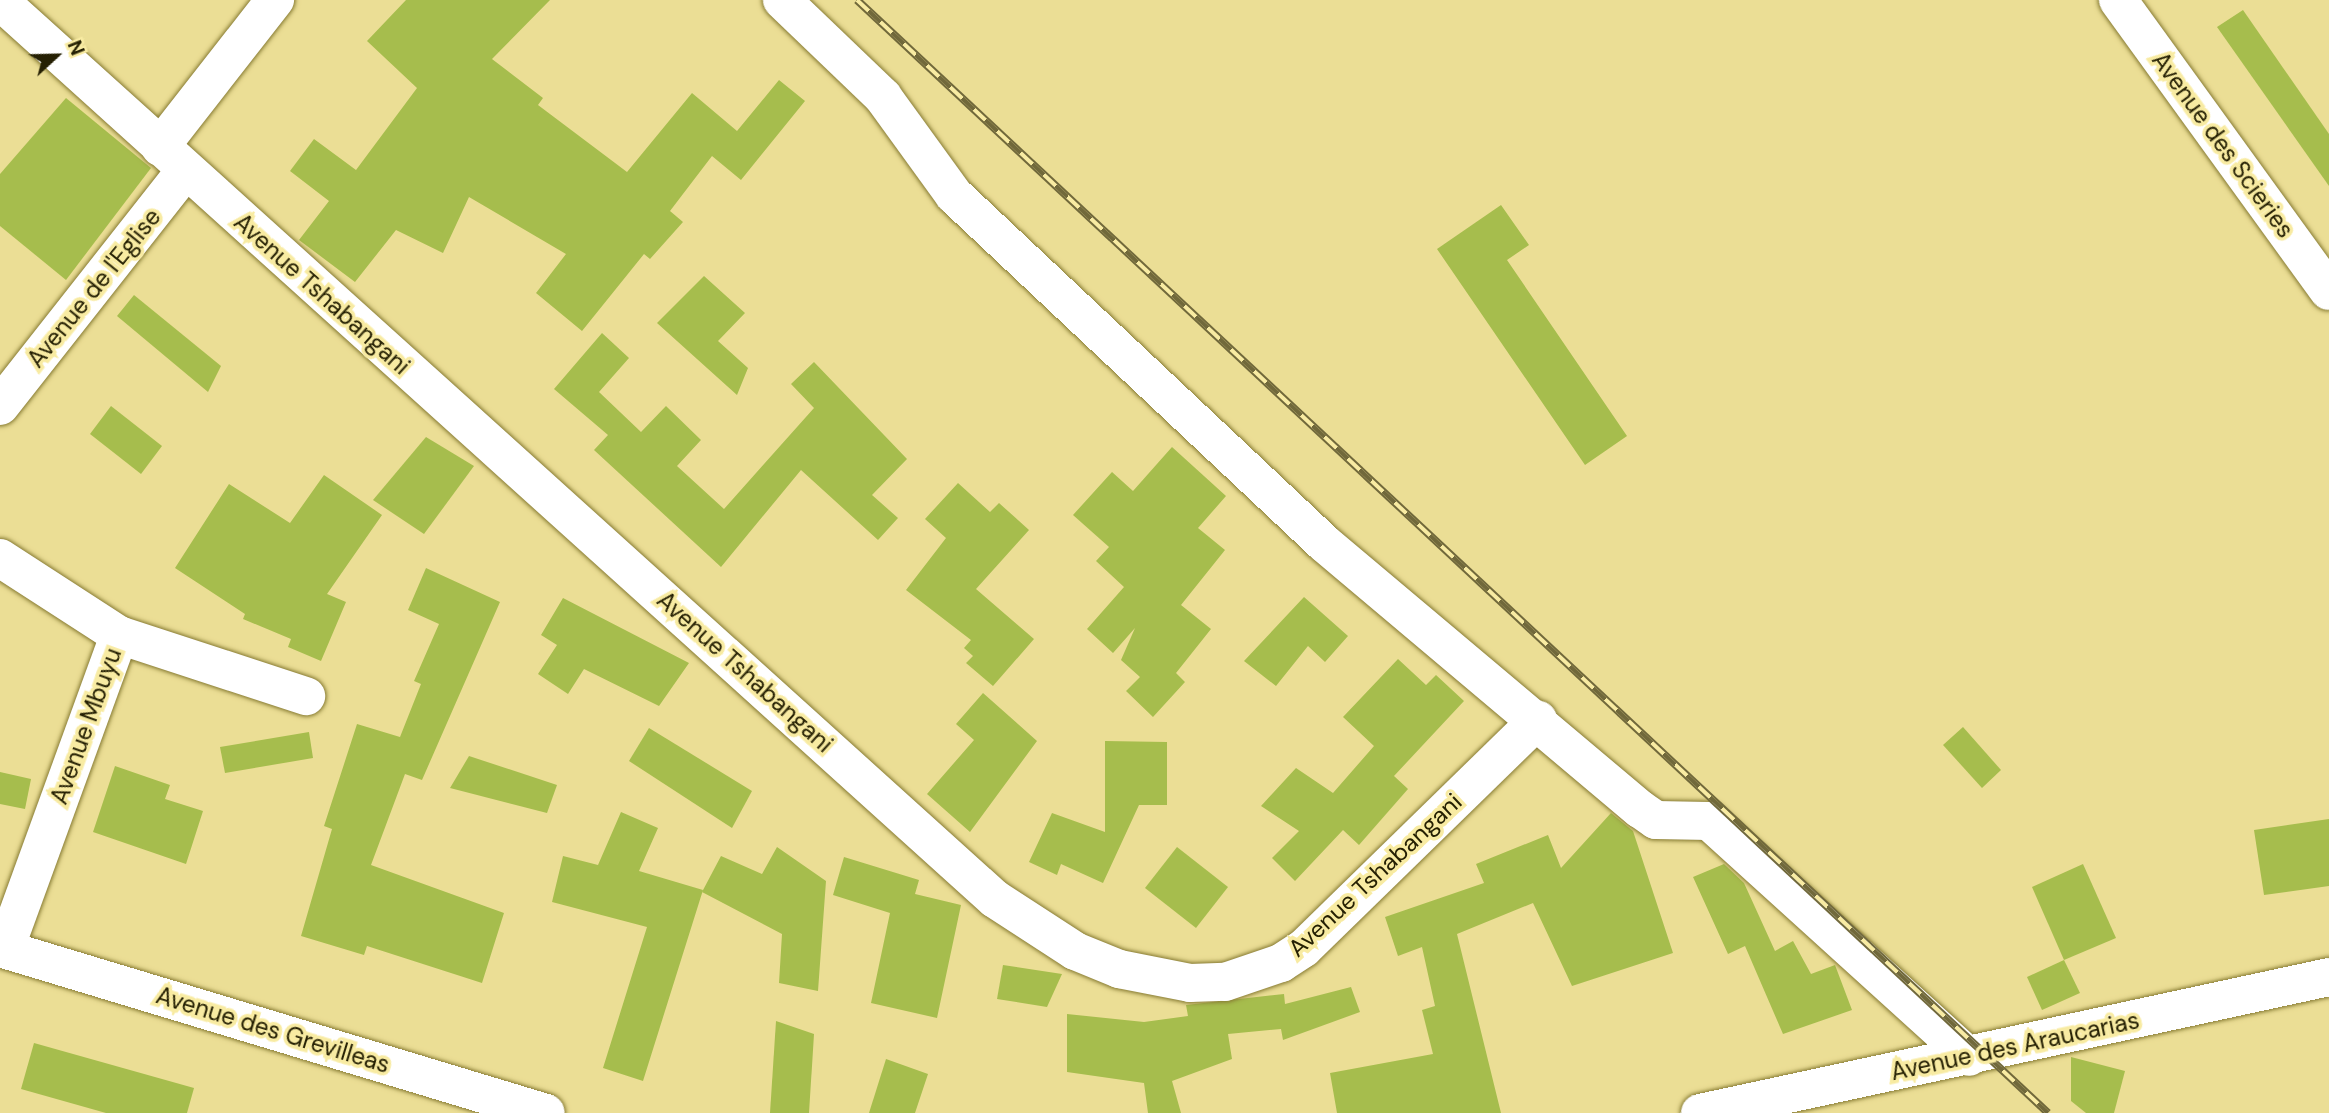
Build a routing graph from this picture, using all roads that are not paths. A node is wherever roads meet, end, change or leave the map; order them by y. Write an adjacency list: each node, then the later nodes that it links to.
1 (275, 0): 5 (street, Avenue de l'Eglise)
2 (782, 0): 11 (street)
3 (2118, 0): 6 (street, Avenue des Scieries)
4 (0, 1): 5 (street, Avenue Tshabangani)
5 (173, 158): 7 (street, Avenue de l'Eglise); 11 (street, Avenue Tshabangani)
6 (2329, 291)
7 (0, 406)
8 (0, 558): 9 (street, Avenue Mbuyu)
9 (119, 635): 10 (street); 12 (street, Avenue Mbuyu)
10 (306, 696)
11 (1538, 720): 14 (street)
12 (3, 948): 15 (street, Avenue des Grevilleas)
13 (2329, 977): 14 (street, Avenue des Araucarias)
14 (1969, 1057): 16 (street, Avenue des Araucarias)
15 (546, 1113)
16 (1700, 1113)

